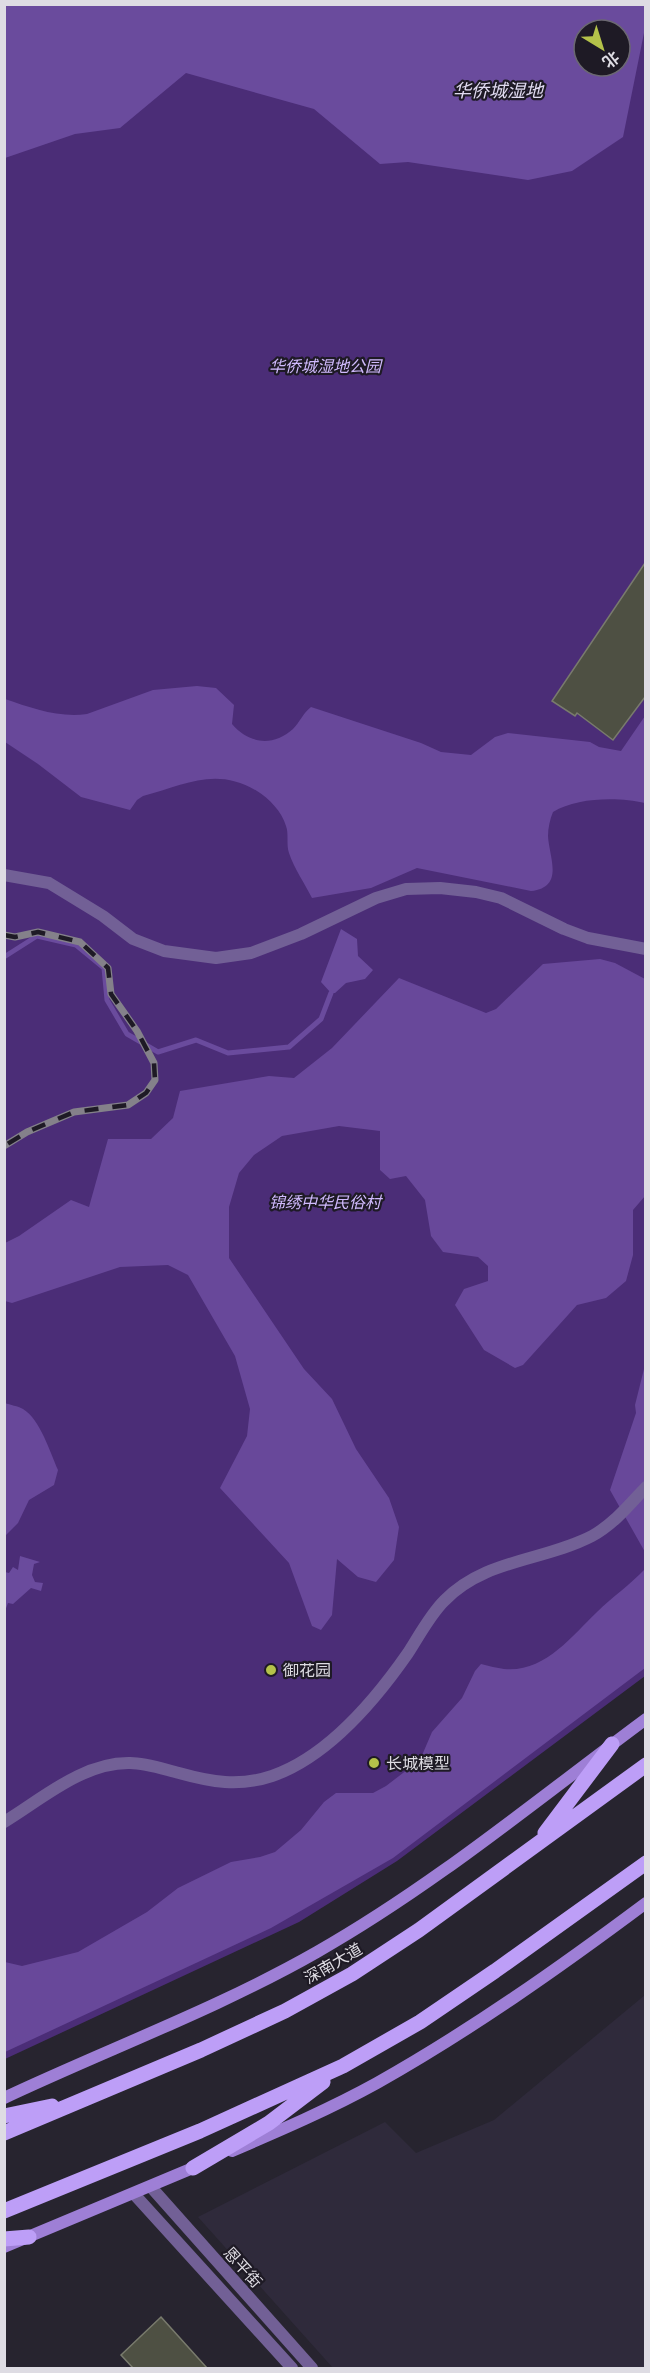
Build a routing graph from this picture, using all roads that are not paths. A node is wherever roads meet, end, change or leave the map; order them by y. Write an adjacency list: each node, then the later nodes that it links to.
1 (4, 875): 2 (street)
2 (645, 949)
3 (645, 1486): 7 (street)
4 (645, 1719): 5 (main road)
5 (612, 1744): 8 (main road); 12 (main road)
6 (645, 1765): 8 (main road, 深南大道)
7 (4, 1822)
8 (534, 1848): 13 (main road, 深南大道)
9 (645, 1863): 11 (main road)
10 (645, 1903): 16 (main road)
11 (344, 2066): 16 (main road); 19 (main road)
12 (4, 2098)
13 (87, 2098): 14 (main road); 15 (main road, 深南大道)
14 (4, 2116)
15 (4, 2133)
16 (193, 2168): 17 (main road)
17 (151, 2187): 18 (main road); 24 (street, 恩平街)
18 (134, 2194): 20 (main road); 23 (street, 恩平街)
19 (4, 2211)
20 (29, 2237): 21 (main road); 22 (main road)
21 (4, 2239)
22 (4, 2247)
23 (292, 2368)
24 (312, 2368)

